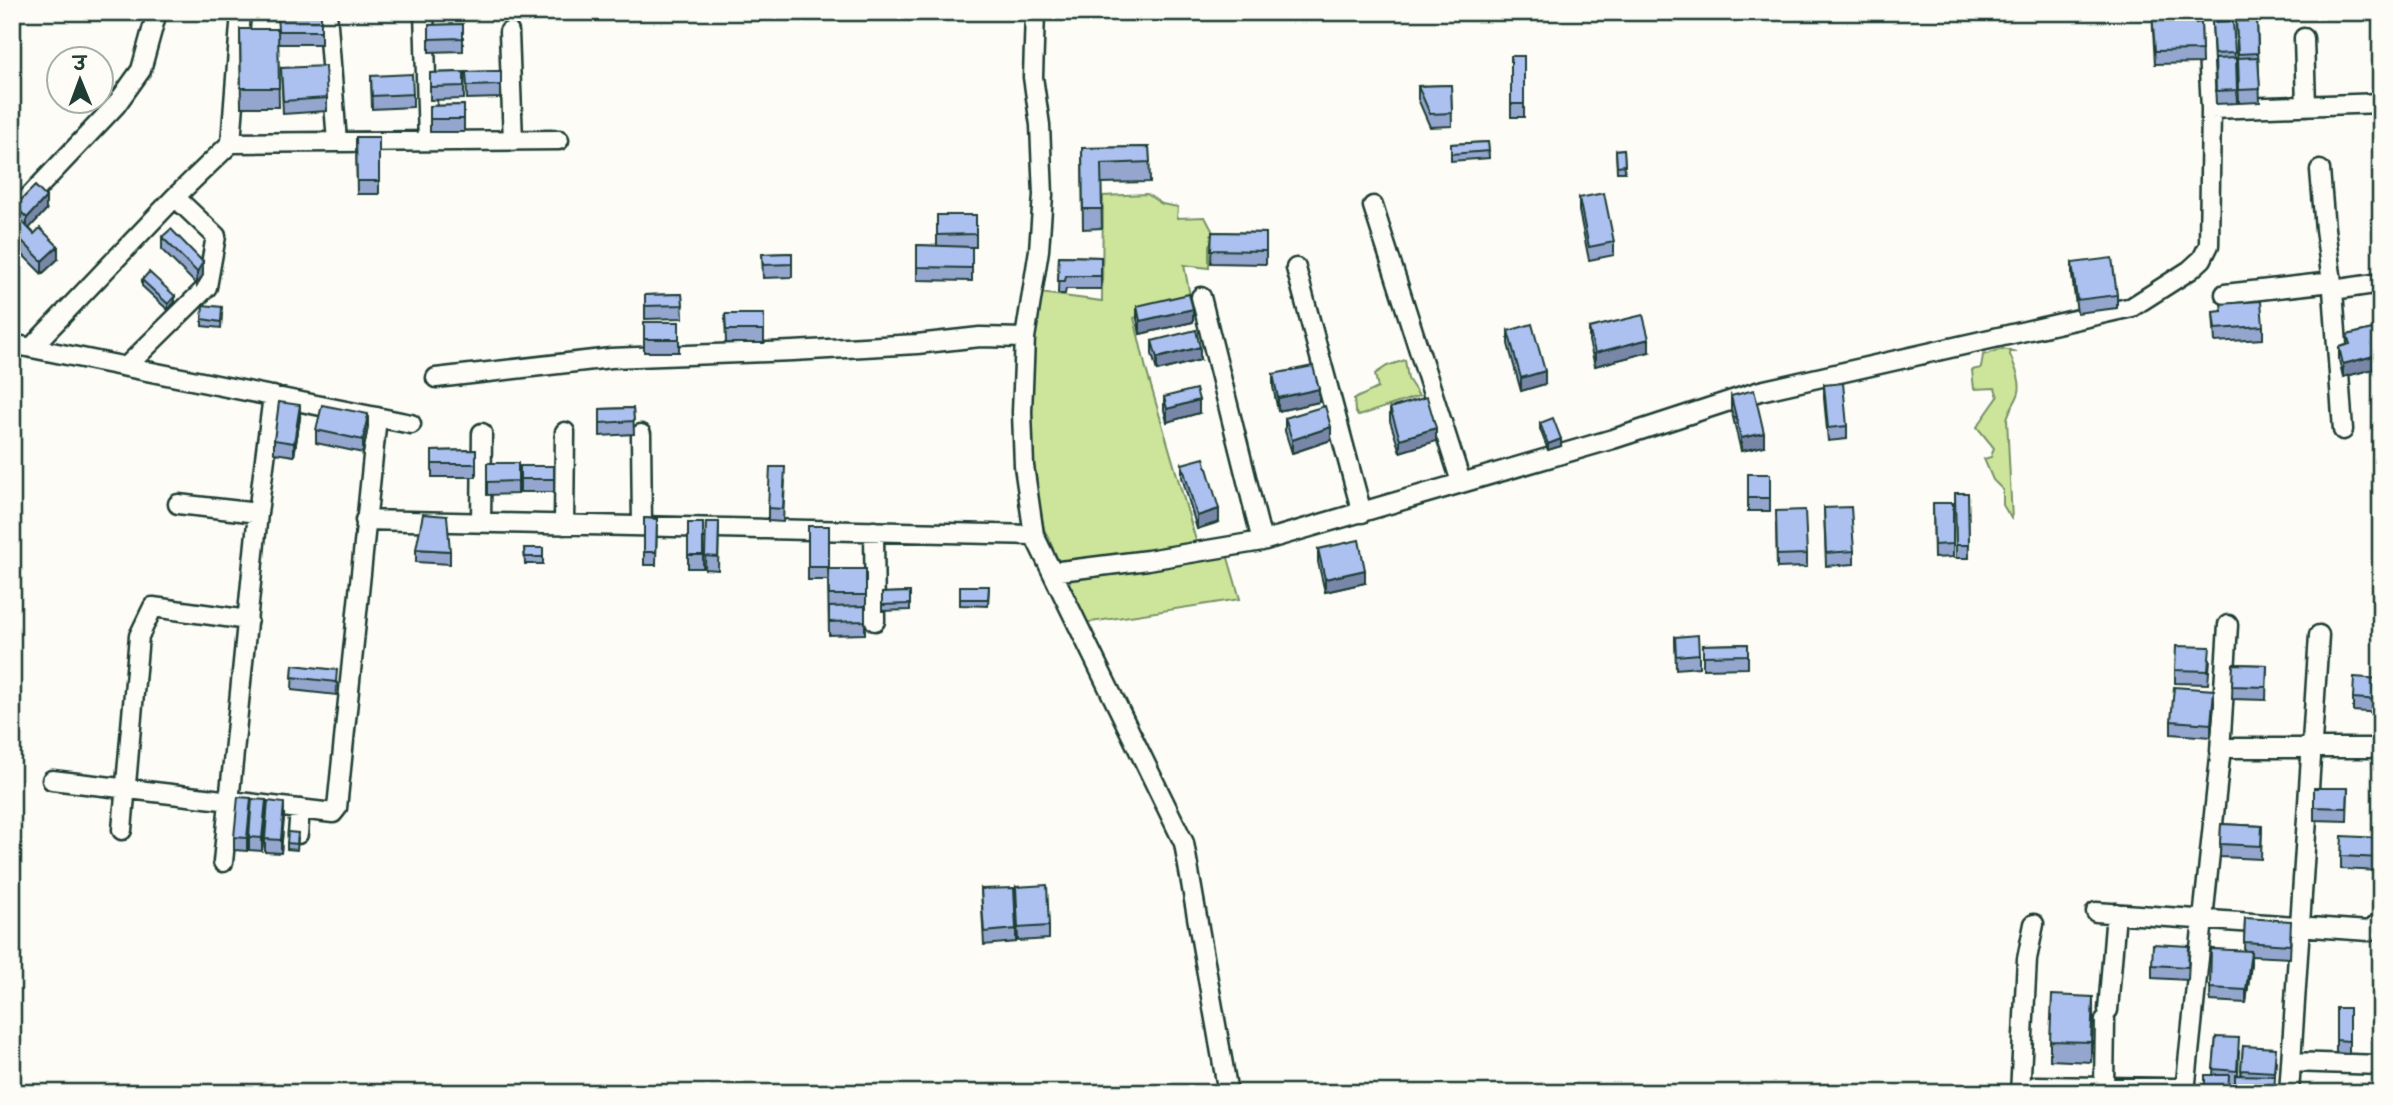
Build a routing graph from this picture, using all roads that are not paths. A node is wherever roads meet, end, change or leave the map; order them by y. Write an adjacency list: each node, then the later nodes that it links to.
1 (157, 12): 20 (street)
2 (241, 12): 16 (street)
3 (327, 12): 15 (street)
4 (424, 12): 13 (street)
5 (1035, 12): 26 (street)
6 (2206, 12): 11 (street)
7 (509, 32): 14 (street)
8 (2304, 38): 10 (street)
9 (2381, 103): 10 (street)
10 (2306, 106): 11 (street)
11 (2211, 109): 38 (street)
12 (559, 140): 14 (street)
13 (428, 141): 14 (street); 15 (street)
14 (513, 141)
15 (337, 142): 16 (street)
16 (231, 143): 18 (street)
17 (2320, 170): 23 (street)
18 (175, 197): 28 (street); 29 (street)
19 (1373, 206): 38 (street)
20 (12, 215)
21 (1296, 268): 41 (street)
22 (2381, 283): 23 (street)
23 (2333, 286): 24 (street); 34 (street)
24 (2225, 294)
25 (1201, 297): 48 (street)
26 (1026, 338): 30 (street); 47 (street)
27 (12, 344): 28 (street)
28 (31, 348): 29 (street)
29 (126, 367): 31 (street)
30 (436, 378)
31 (273, 396): 32 (street); 40 (street)
32 (377, 417): 33 (street); 42 (street)
33 (411, 424)
34 (2343, 430)
35 (565, 432): 44 (street)
36 (482, 433): 43 (street)
37 (641, 434): 45 (street)
38 (1461, 482): 41 (street)
39 (178, 504): 40 (street)
40 (258, 513): 50 (street)
41 (1362, 513): 48 (street)
42 (365, 520): 43 (street); 60 (street)
43 (481, 523): 44 (street)
44 (564, 524): 45 (street)
45 (642, 526): 46 (street)
46 (874, 531): 47 (street); 51 (street)
47 (1034, 535): 49 (street)
48 (1262, 541): 49 (street)
49 (1052, 572): 74 (street)
50 (248, 620): 58 (street); 59 (street)
51 (875, 621)
52 (2228, 625): 56 (street)
53 (2319, 635): 54 (street)
54 (2311, 747): 55 (street); 56 (street); 69 (street)
55 (2381, 748)
56 (2220, 751): 66 (street)
57 (51, 780): 58 (street)
58 (125, 788): 59 (street); 61 (street)
59 (230, 800): 60 (street); 63 (street)
60 (300, 809): 62 (street)
61 (122, 830)
62 (298, 834)
63 (223, 862)
64 (2096, 912): 65 (street)
65 (2116, 913): 66 (street); 72 (street)
66 (2204, 918): 69 (street); 73 (street)
67 (2381, 921): 69 (street)
68 (2034, 924): 75 (street)
69 (2301, 928): 70 (street)
70 (2291, 1062): 71 (street); 76 (street)
71 (2381, 1065)
72 (2104, 1087): 73 (street); 75 (street)
73 (2122, 1090)
74 (1228, 1093)
75 (2021, 1093)
76 (2289, 1093)

